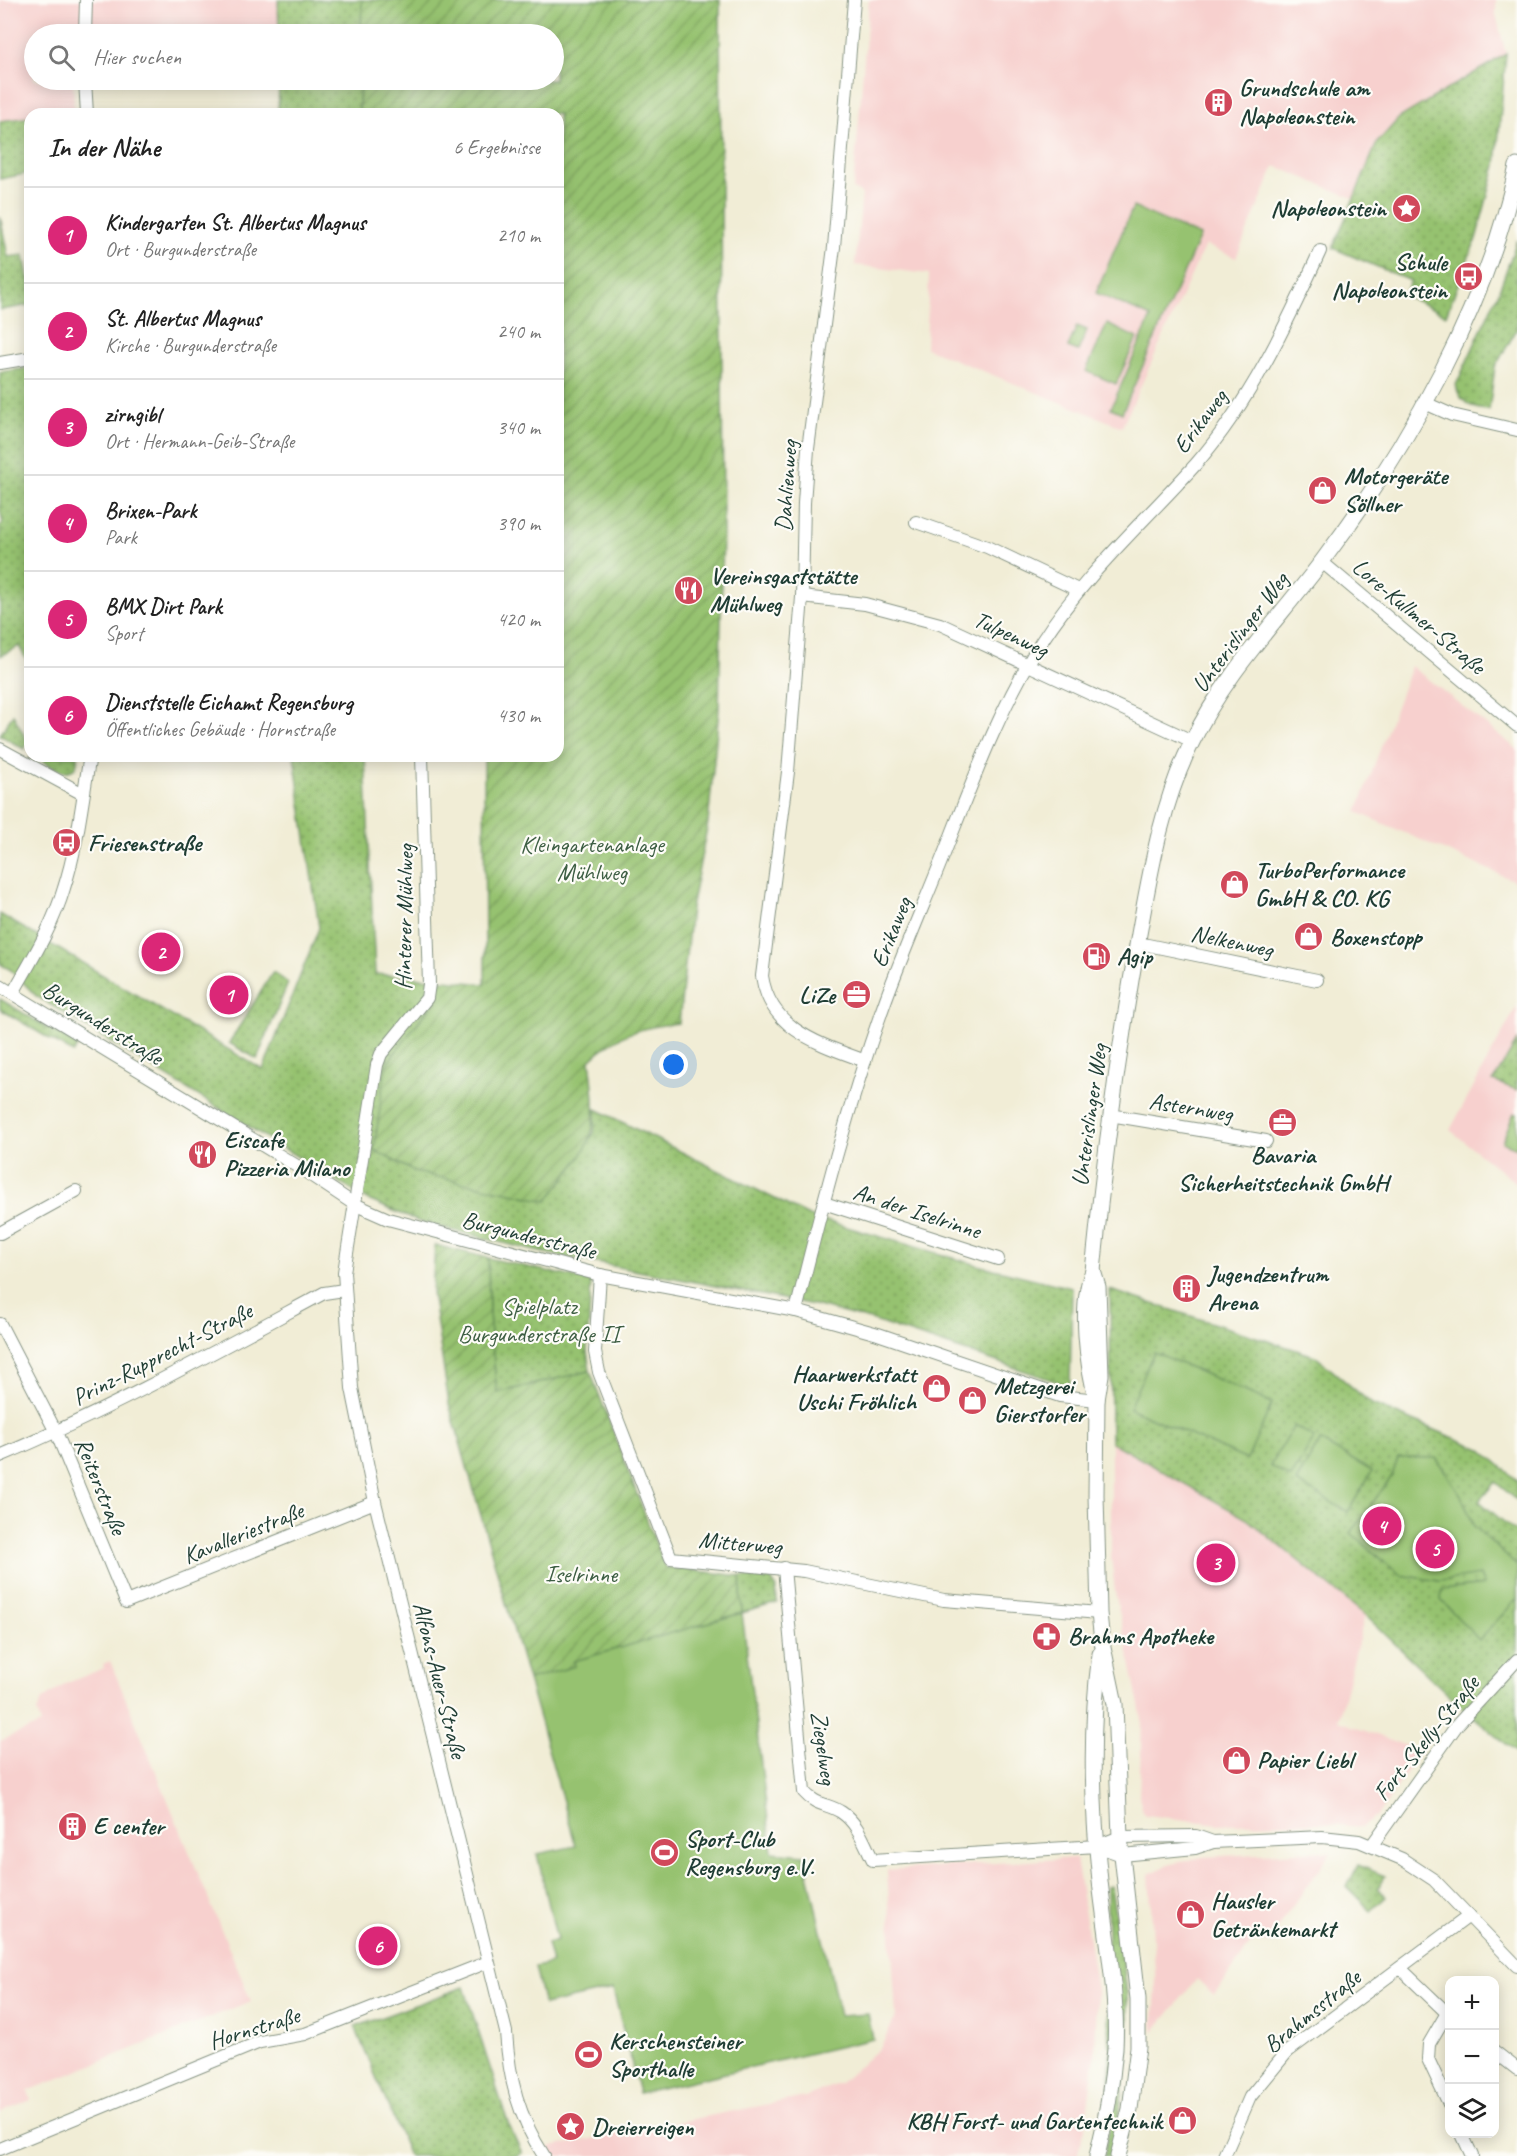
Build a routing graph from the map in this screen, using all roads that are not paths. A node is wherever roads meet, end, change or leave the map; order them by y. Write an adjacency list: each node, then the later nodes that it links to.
1 (86, 0): 3 (street)
2 (854, 0): 15 (street, Dahlienweg)
3 (85, 24)
4 (86, 90): 5 (street)
5 (87, 108)
6 (1517, 166): 10 (street, Unterislinger Weg)
7 (1320, 251): 14 (street, Erikaweg)
8 (24, 359): 9 (street)
9 (0, 363)
10 (1425, 403): 11 (street); 13 (street, Unterislinger Weg)
11 (1517, 430)
12 (916, 522): 14 (street)
13 (1322, 562): 17 (street, Lore-Kullmer-Straße); 18 (street, Unterislinger Weg)
14 (1078, 590): 16 (street, Erikaweg)
15 (802, 597): 16 (street, Tulpenweg); 27 (street, Dahlienweg)
16 (1028, 665): 18 (street, Tulpenweg); 27 (street, Erikaweg)
17 (1517, 726)
18 (1192, 741): 23 (street, Unterislinger Weg)
19 (0, 749): 22 (street)
20 (89, 762): 22 (street)
21 (422, 762): 32 (street, Hinterer Mühlweg)
22 (83, 794): 26 (street)
23 (1138, 943): 24 (street, Nelkenweg); 28 (street, Unterislinger Weg)
24 (1317, 980)
25 (0, 986): 26 (street, Burgunderstraße)
26 (13, 993): 32 (street, Burgunderstraße)
27 (865, 1061): 31 (street, Erikaweg)
28 (1110, 1115): 29 (street, Asternweg); 39 (street, Unterislinger Weg)
29 (1266, 1141)
30 (76, 1191): 33 (street)
31 (824, 1203): 34 (street, An der Iselrinne); 37 (street, Erikaweg)
32 (354, 1204): 35 (street, Burgunderstraße); 36 (street, Alfons-Auer-Straße)
33 (0, 1233)
34 (998, 1259)
35 (600, 1275): 37 (street, Burgunderstraße); 43 (street, Mitterweg)
36 (344, 1290): 40 (street, Prinz-Rupprecht-Straße); 42 (street, Alfons-Auer-Straße)
37 (796, 1311): 39 (street, Burgunderstraße)
38 (0, 1324): 40 (street, Reiterstraße)
39 (1097, 1400): 45 (street, Unterislinger Weg)
40 (56, 1432): 41 (street, Prinz-Rupprecht-Straße); 44 (street, Reiterstraße)
41 (0, 1456)
42 (375, 1502): 44 (street, Kavalleriestraße); 54 (street, Alfons-Auer-Straße)
43 (784, 1568): 45 (street, Mitterweg); 51 (street, Ziegelweg)
44 (126, 1602)
45 (1099, 1613): 46 (street, Unterislinger Weg)
46 (1102, 1642): 48 (street); 51 (street)
47 (1517, 1660): 50 (street, Fort-Skelly-Straße)
48 (1120, 1837): 49 (street); 51 (street); 52 (street)
49 (1213, 1842): 50 (street); 52 (street)
50 (1372, 1845): 53 (street)
51 (1097, 1846): 52 (street); 65 (street)
52 (1122, 1855): 66 (street)
53 (1469, 1916): 55 (street); 56 (street, Brahmsstraße)
54 (488, 1962): 63 (street, Hornstraße); 64 (street, Alfons-Auer-Straße)
55 (1517, 1966)
56 (1400, 1968): 57 (street); 67 (street, Brahmsstraße)
57 (1445, 2011)
58 (1445, 2019): 61 (street)
59 (1499, 2055): 60 (street)
60 (1517, 2069)
61 (1445, 2097)
62 (1464, 2138): 68 (street)
63 (0, 2149)
64 (544, 2156)
65 (1097, 2156)
66 (1118, 2156)
67 (1224, 2156)
68 (1472, 2156)

